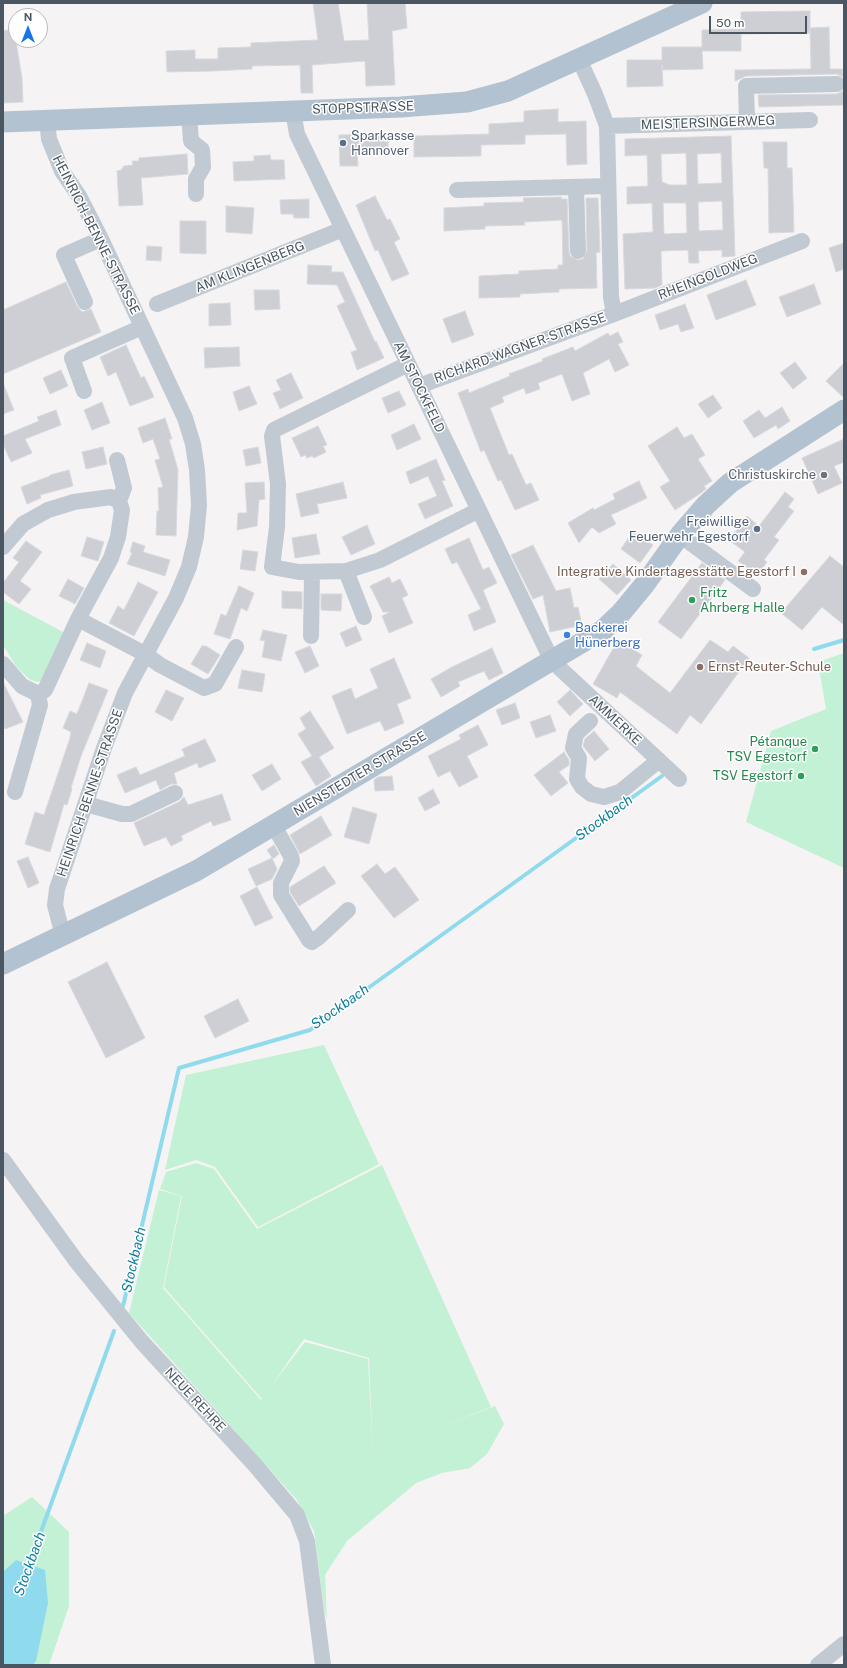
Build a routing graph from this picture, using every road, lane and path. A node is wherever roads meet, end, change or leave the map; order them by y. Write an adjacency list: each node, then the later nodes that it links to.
1 (702, 3): 2 (main road, STOPPSTRASSE)
2 (579, 59): 4 (main road, STOPPSTRASSE); 10 (street, RICHARD-WAGNER-STRASSE)
3 (837, 84): 9 (street)
4 (293, 110): 5 (main road, STOPPSTRASSE); 15 (street, AM STOCKFELD)
5 (189, 114): 6 (main road, STOPPSTRASSE); 14 (street)
6 (47, 120): 8 (main road, STOPPSTRASSE); 16 (street, HEINRICH-BENNE-STRASSE)
7 (810, 120): 9 (street, MEISTERSINGERWEG)
8 (3, 122)
9 (746, 122): 10 (street, MEISTERSINGERWEG)
10 (606, 126): 11 (street, RICHARD-WAGNER-STRASSE)
11 (608, 186): 12 (street); 21 (street, RICHARD-WAGNER-STRASSE)
12 (576, 187): 13 (street); 18 (street)
13 (458, 190)
14 (196, 194)
15 (343, 229): 20 (street, AM KLINGENBERG); 23 (street, AM STOCKFELD)
16 (101, 239): 19 (street); 22 (street, HEINRICH-BENNE-STRASSE)
17 (802, 241): 21 (street, RHEINGOLDWEG)
18 (578, 251)
19 (85, 302)
20 (156, 304)
21 (614, 314): 24 (street, RICHARD-WAGNER-STRASSE)
22 (142, 327): 25 (street, HEINRICH-BENNE-STRASSE); 39 (street, HEINRICH-BENNE-STRASSE)
23 (408, 364): 24 (street, AM STOCKFELD); 33 (street)
24 (419, 386): 29 (street, AM STOCKFELD)
25 (84, 391)
26 (844, 410): 30 (main road, NIENSTEDTER STRASSE)
27 (117, 460): 28 (street)
28 (119, 501): 31 (street); 36 (street)
29 (478, 510): 32 (street); 40 (street, AM STOCKFELD)
30 (680, 535): 34 (street); 40 (main road, NIENSTEDTER STRASSE)
31 (3, 547)
32 (346, 571): 33 (street); 35 (street)
33 (312, 573): 37 (street)
34 (753, 589)
35 (364, 617)
36 (78, 619): 39 (street); 42 (street)
37 (312, 636)
38 (236, 647): 39 (street)
39 (145, 654): 48 (street, HEINRICH-BENNE-STRASSE)
40 (552, 661): 44 (street, AMMERKE); 49 (main road, NIENSTEDTER STRASSE)
41 (3, 664): 42 (street)
42 (38, 694): 46 (street)
43 (590, 721): 44 (street)
44 (659, 760): 45 (street, AMMERKE)
45 (679, 779)
46 (15, 792)
47 (175, 793): 48 (street)
48 (86, 804): 51 (street, HEINRICH-BENNE-STRASSE)
49 (274, 826): 50 (street); 51 (main road, NIENSTEDTER STRASSE)
50 (348, 910)
51 (63, 936): 52 (main road, NIENSTEDTER STRASSE)
52 (3, 964)
53 (3, 1160): 55 (street, NEUE REHRE)
54 (844, 1644): 56 (street)
55 (323, 1665)
56 (818, 1665)

